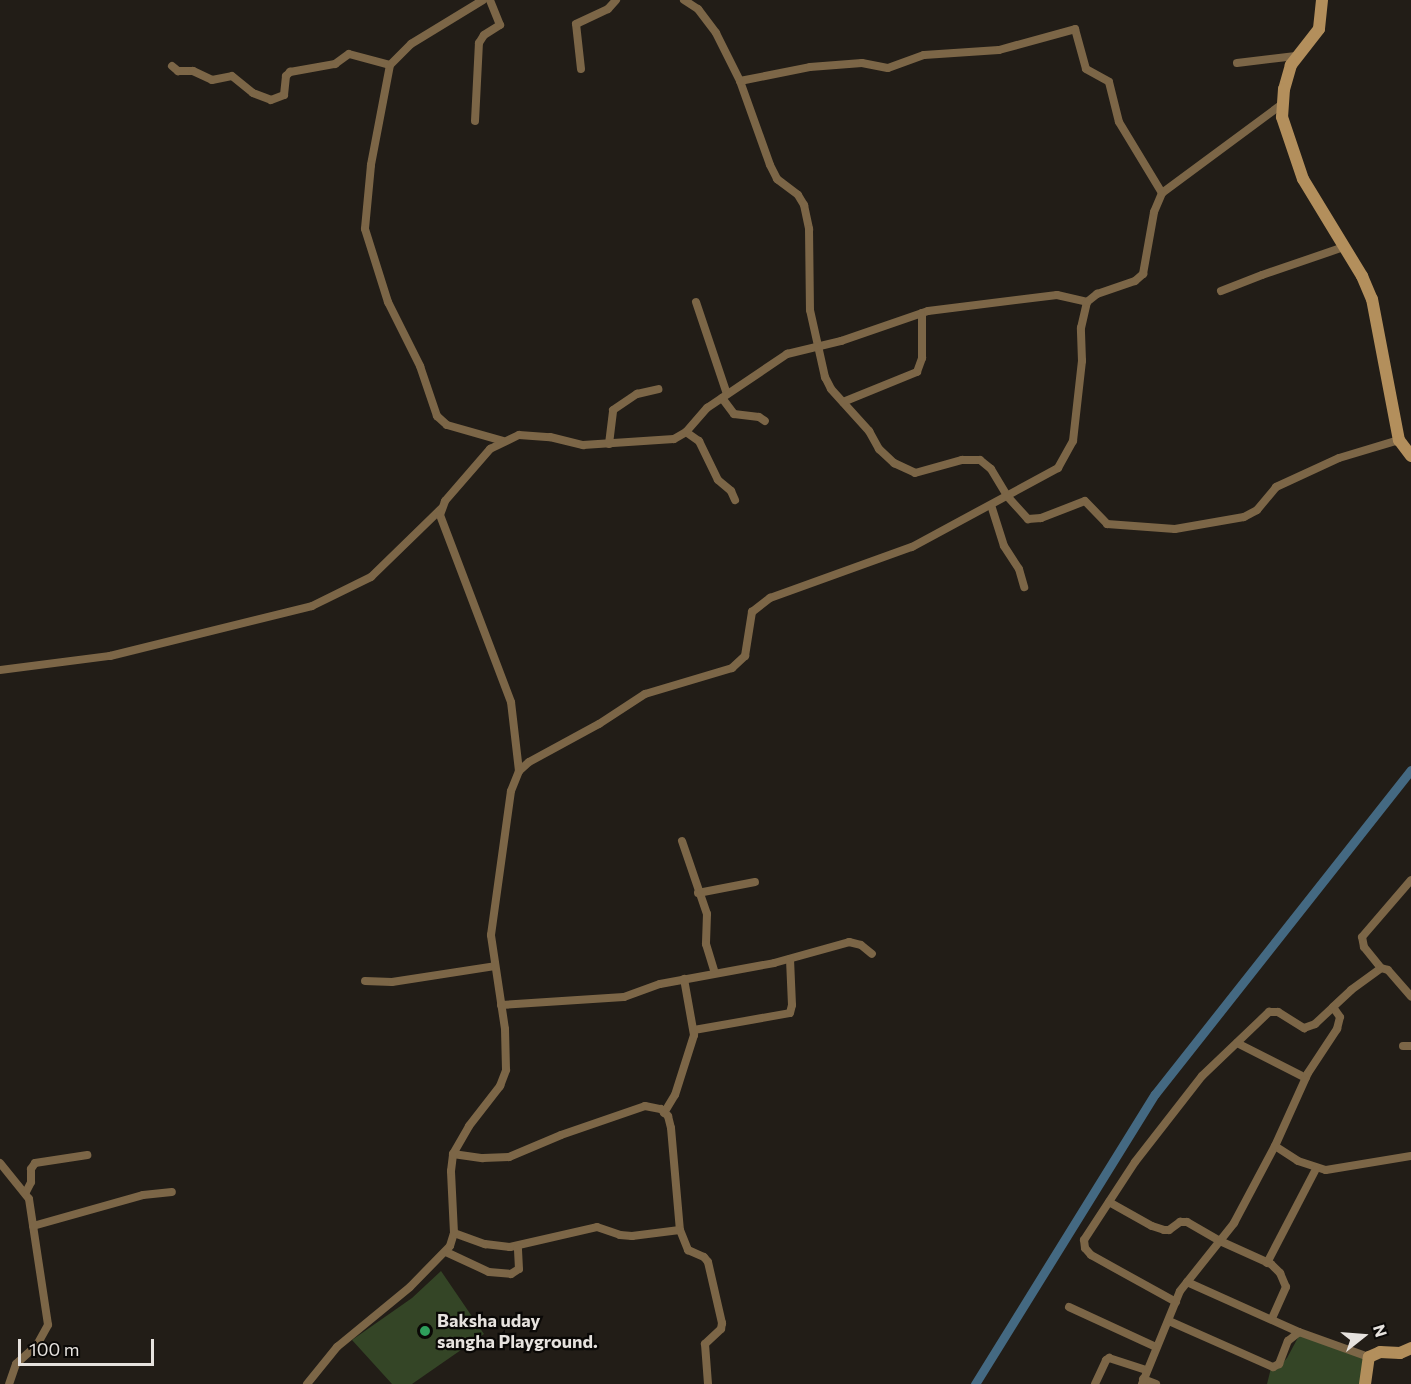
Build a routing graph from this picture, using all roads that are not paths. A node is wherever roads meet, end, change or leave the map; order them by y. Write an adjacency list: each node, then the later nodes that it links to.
1 (483, 0): 8 (street)
2 (490, 0): 13 (street)
3 (616, 0): 10 (street)
4 (684, 0): 11 (street)
5 (1322, 0): 6 (street)
6 (1296, 56): 7 (street); 12 (street)
7 (1237, 63)
8 (390, 65): 9 (street); 27 (street)
9 (172, 66)
10 (581, 69)
11 (740, 81): 14 (street); 20 (street)
12 (1281, 105): 14 (street); 15 (street)
13 (475, 121)
14 (1162, 194): 17 (street)
15 (1344, 247): 16 (street); 26 (street)
16 (1221, 291)
17 (1087, 302): 19 (street); 30 (street)
18 (696, 303): 22 (street)
19 (922, 313): 20 (street); 23 (street)
20 (818, 346): 22 (street); 23 (street)
21 (658, 389): 28 (street)
22 (725, 396): 24 (street); 25 (street)
23 (843, 402): 30 (street)
24 (765, 421)
25 (686, 432): 28 (street); 31 (street)
26 (1399, 440): 29 (street); 30 (street)
27 (503, 441): 28 (street); 33 (street)
28 (609, 444)
29 (1411, 456)
30 (1008, 497): 32 (street)
31 (735, 500)
32 (991, 506): 34 (street); 36 (street)
33 (442, 508): 35 (street); 36 (street)
34 (1024, 587)
35 (0, 670)
36 (519, 771): 43 (street)
37 (682, 841): 40 (street)
38 (1411, 880): 44 (street)
39 (756, 882): 40 (street)
40 (698, 893): 45 (street)
41 (872, 954): 42 (street)
42 (790, 959): 45 (street); 51 (street)
43 (495, 966): 47 (street); 49 (street)
44 (1381, 968): 48 (street); 50 (street)
45 (715, 973): 46 (street)
46 (684, 979): 49 (street); 51 (street)
47 (365, 981)
48 (1411, 996)
49 (501, 1005): 56 (street)
50 (1333, 1007): 52 (street); 53 (street)
51 (694, 1030): 54 (street)
52 (1237, 1042): 53 (street); 63 (street)
53 (1306, 1078): 55 (street)
54 (664, 1113): 56 (street); 65 (street)
55 (1275, 1146): 60 (street); 67 (street)
56 (453, 1154): 66 (street)
57 (87, 1155): 61 (street)
58 (1411, 1156): 60 (street)
59 (0, 1163): 61 (street)
60 (1316, 1169): 70 (street)
61 (26, 1192): 64 (street)
62 (172, 1192): 64 (street)
63 (1109, 1202): 67 (street); 72 (street)
64 (33, 1226): 82 (street)
65 (680, 1230): 68 (street); 84 (street)
66 (454, 1233): 68 (street); 69 (street)
67 (1220, 1241): 70 (street); 71 (street)
68 (518, 1247): 69 (street)
69 (446, 1252): 83 (street)
70 (1267, 1263): 74 (street)
71 (1187, 1282): 72 (street); 74 (street)
72 (1176, 1302): 75 (street)
73 (1069, 1307): 77 (street)
74 (1272, 1319): 76 (street)
75 (1169, 1321): 76 (street); 77 (street)
76 (1299, 1332): 79 (street)
77 (1156, 1347): 80 (street)
78 (1411, 1348): 79 (street)
79 (1369, 1357): 87 (street)
80 (1146, 1370): 81 (street); 85 (street)
81 (1142, 1382): 86 (street)
82 (9, 1384)
83 (307, 1384)
84 (708, 1384)
85 (1095, 1384)
86 (1156, 1384)
87 (1365, 1384)

